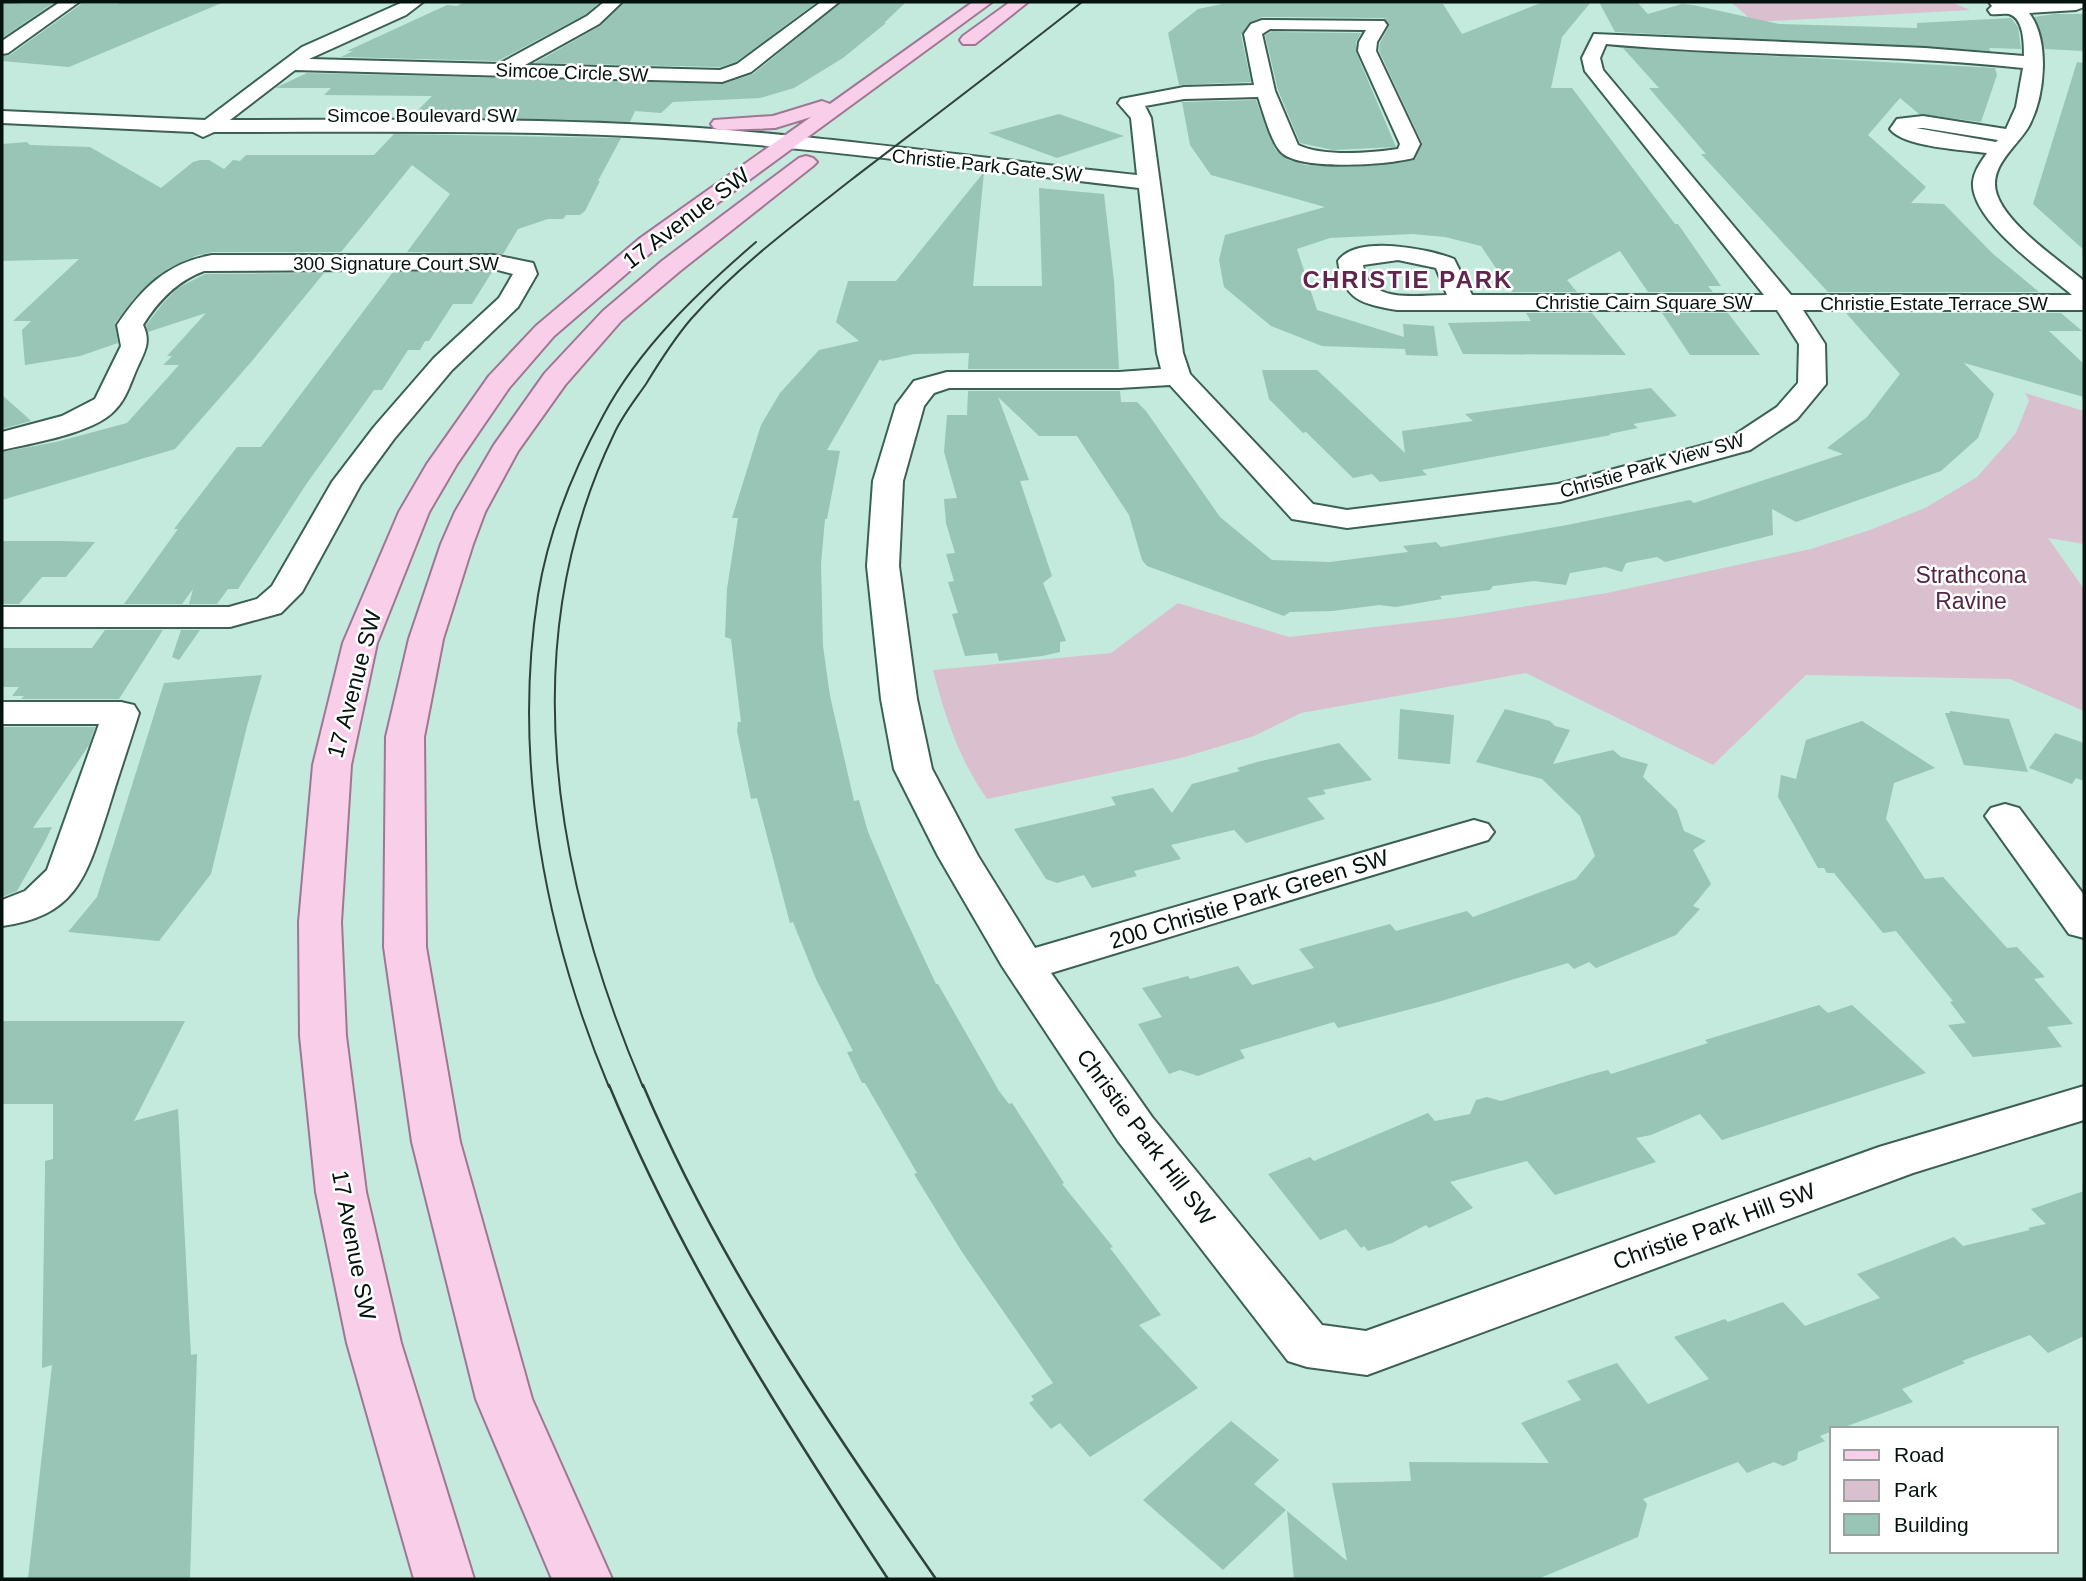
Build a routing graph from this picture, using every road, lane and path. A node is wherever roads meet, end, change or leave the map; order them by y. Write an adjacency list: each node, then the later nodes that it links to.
1 (71, 2): 17 (street)
2 (415, 2): 19 (street)
3 (614, 2): 20 (street)
4 (831, 2): 20 (street, Simcoe Circle SW)
5 (984, 2): 23 (main road, 17 Avenue SW)
6 (1020, 2): 16 (main road)
7 (2081, 2): 9 (street)
8 (1369, 5): 11 (street)
9 (1994, 7): 13 (street); 13 (street)
10 (1617, 21): 14 (street)
11 (1378, 25): 22 (street); 22 (street)
12 (1661, 26): 15 (street)
13 (2031, 33): 18 (street, Christie Estate Terrace SW)
14 (1600, 38): 15 (street); 37 (street, Christie Park View SW)
15 (1651, 44): 18 (street)
16 (957, 48)
17 (2, 49)
18 (2033, 63): 35 (street, Christie Estate Terrace SW)
19 (290, 64): 20 (street, Simcoe Circle SW); 21 (street)
20 (504, 69)
21 (256, 90): 24 (street); 28 (street)
22 (1265, 91): 34 (street, Christie Park View SW)
23 (860, 92): 29 (main road); 31 (main road, 17 Avenue SW)
24 (280, 103)
25 (307, 107): 26 (street)
26 (347, 114): 28 (street, Simcoe Boulevard SW); 29 (street, Simcoe Boulevard SW)
27 (2, 116): 28 (street, Simcoe Boulevard SW)
28 (217, 120): 30 (street, Simcoe Boulevard SW)
29 (721, 124): 31 (street, Simcoe Boulevard SW)
30 (699, 135): 31 (street, Simcoe Boulevard SW); 33 (main road)
31 (797, 138): 32 (street, Simcoe Boulevard SW); 33 (main road, 17 Avenue SW)
32 (839, 138): 34 (street, Christie Park Gate SW); 50 (main road, 17 Avenue SW)
33 (749, 170): 49 (main road, 17 Avenue SW)
34 (1147, 176): 39 (street, Christie Park View SW)
35 (2084, 293)
36 (1462, 301): 37 (street, Christie Cairn Square SW)
37 (1785, 303): 38 (street, Christie Estate Terrace SW); 39 (street, Christie Park View SW)
38 (2084, 303)
39 (1177, 376): 47 (street, Christie Park Hill SW)
40 (2, 441): 41 (street, 300 Signature Court SW)
41 (2, 617)
42 (2, 713): 45 (street)
43 (2005, 816): 46 (street)
44 (1474, 832): 47 (street, 200 Christie Park Green SW)
45 (2, 913)
46 (2084, 924)
47 (1024, 966): 48 (street, Christie Park Hill SW)
48 (2084, 1103)
49 (444, 1579)
50 (582, 1579)

